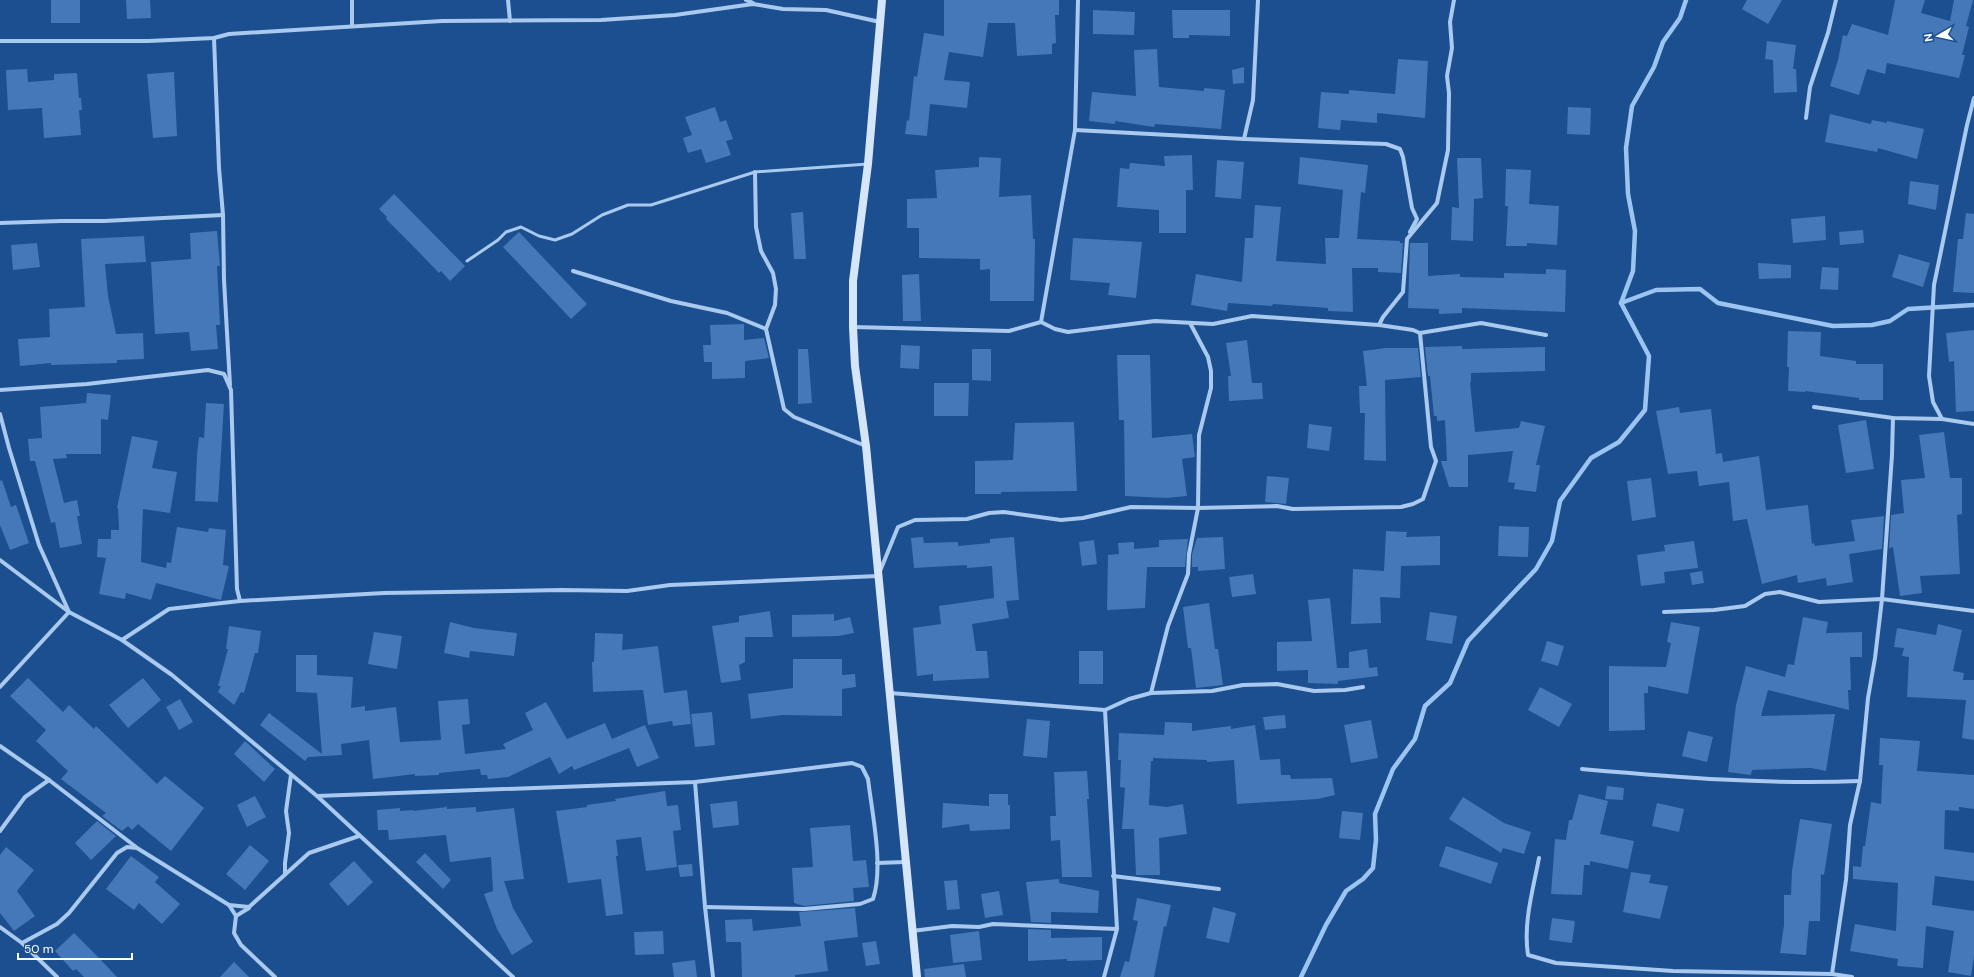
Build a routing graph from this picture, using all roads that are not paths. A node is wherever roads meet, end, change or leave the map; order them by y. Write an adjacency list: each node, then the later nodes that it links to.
1 (352, 0): 12 (street)
2 (508, 0): 10 (street)
3 (746, 0): 9 (street)
4 (882, 0): 11 (main road)
5 (1078, 0): 17 (street)
6 (1258, 0): 18 (street)
7 (1454, 0): 23 (street)
8 (1836, 0): 16 (street)
9 (753, 4): 10 (street); 11 (street)
10 (510, 22): 12 (street)
11 (880, 22): 19 (main road)
12 (352, 26): 13 (street)
13 (214, 38): 14 (street); 21 (street)
14 (0, 41)
15 (1974, 98): 38 (street)
16 (1806, 118)
17 (1075, 130): 18 (street); 26 (street)
18 (1244, 139): 23 (street)
19 (868, 164): 20 (lane); 29 (main road)
20 (755, 172): 24 (lane); 30 (street)
21 (223, 215): 22 (street); 34 (street)
22 (0, 223)
23 (1407, 239): 28 (street)
24 (467, 261)
25 (573, 271): 30 (street)
26 (1041, 322): 27 (street); 29 (street)
27 (1190, 323): 28 (street); 41 (street)
28 (1379, 325): 31 (street)
29 (853, 327): 40 (main road)
30 (766, 329): 40 (street)
31 (1420, 334): 32 (street); 41 (street)
32 (1546, 335)
33 (0, 390): 34 (street)
34 (230, 390): 45 (street)
35 (1814, 407): 37 (street)
36 (0, 414): 47 (street)
37 (1893, 418): 38 (street); 44 (street)
38 (1942, 419): 39 (street)
39 (1974, 424)
40 (866, 446): 43 (main road)
41 (1198, 508): 43 (street); 53 (street)
42 (0, 560): 47 (street)
43 (878, 576): 45 (street); 52 (main road)
44 (1882, 599): 46 (street); 48 (street); 60 (street)
45 (240, 601): 49 (street)
46 (1974, 611)
47 (69, 612): 49 (street); 50 (street)
48 (1664, 612)
49 (122, 640): 57 (street)
50 (0, 687)
51 (1363, 687): 53 (street)
52 (890, 693): 54 (street); 66 (main road)
53 (1151, 693): 54 (street)
54 (1105, 710): 69 (street)
55 (0, 746): 58 (street)
56 (1582, 769): 60 (street)
57 (291, 775): 61 (street); 68 (street)
58 (48, 780): 62 (street); 64 (street)
59 (695, 782): 61 (street); 67 (street); 73 (street)
60 (1860, 782): 80 (street)
61 (317, 796): 63 (street)
62 (0, 831)
63 (359, 836): 68 (street); 83 (street)
64 (137, 848): 71 (street); 78 (street)
65 (1539, 858): 79 (street)
66 (905, 862): 67 (street); 77 (main road)
67 (877, 863): 73 (street)
68 (285, 874): 72 (street)
69 (1113, 876): 70 (street); 76 (street)
70 (1220, 889)
71 (229, 905): 72 (street); 74 (street)
72 (249, 907): 74 (street)
73 (705, 907): 84 (street)
74 (236, 916): 82 (street)
75 (0, 927): 78 (street)
76 (1117, 929): 77 (street); 86 (street)
77 (912, 931): 85 (main road)
78 (22, 943): 81 (street)
79 (1673, 971): 80 (street); 87 (street)
80 (1832, 974): 88 (street)
81 (57, 977)
82 (275, 977)
83 (513, 977)
84 (713, 977)
85 (917, 977)
86 (1104, 977)
87 (1672, 977)
88 (1852, 977)

